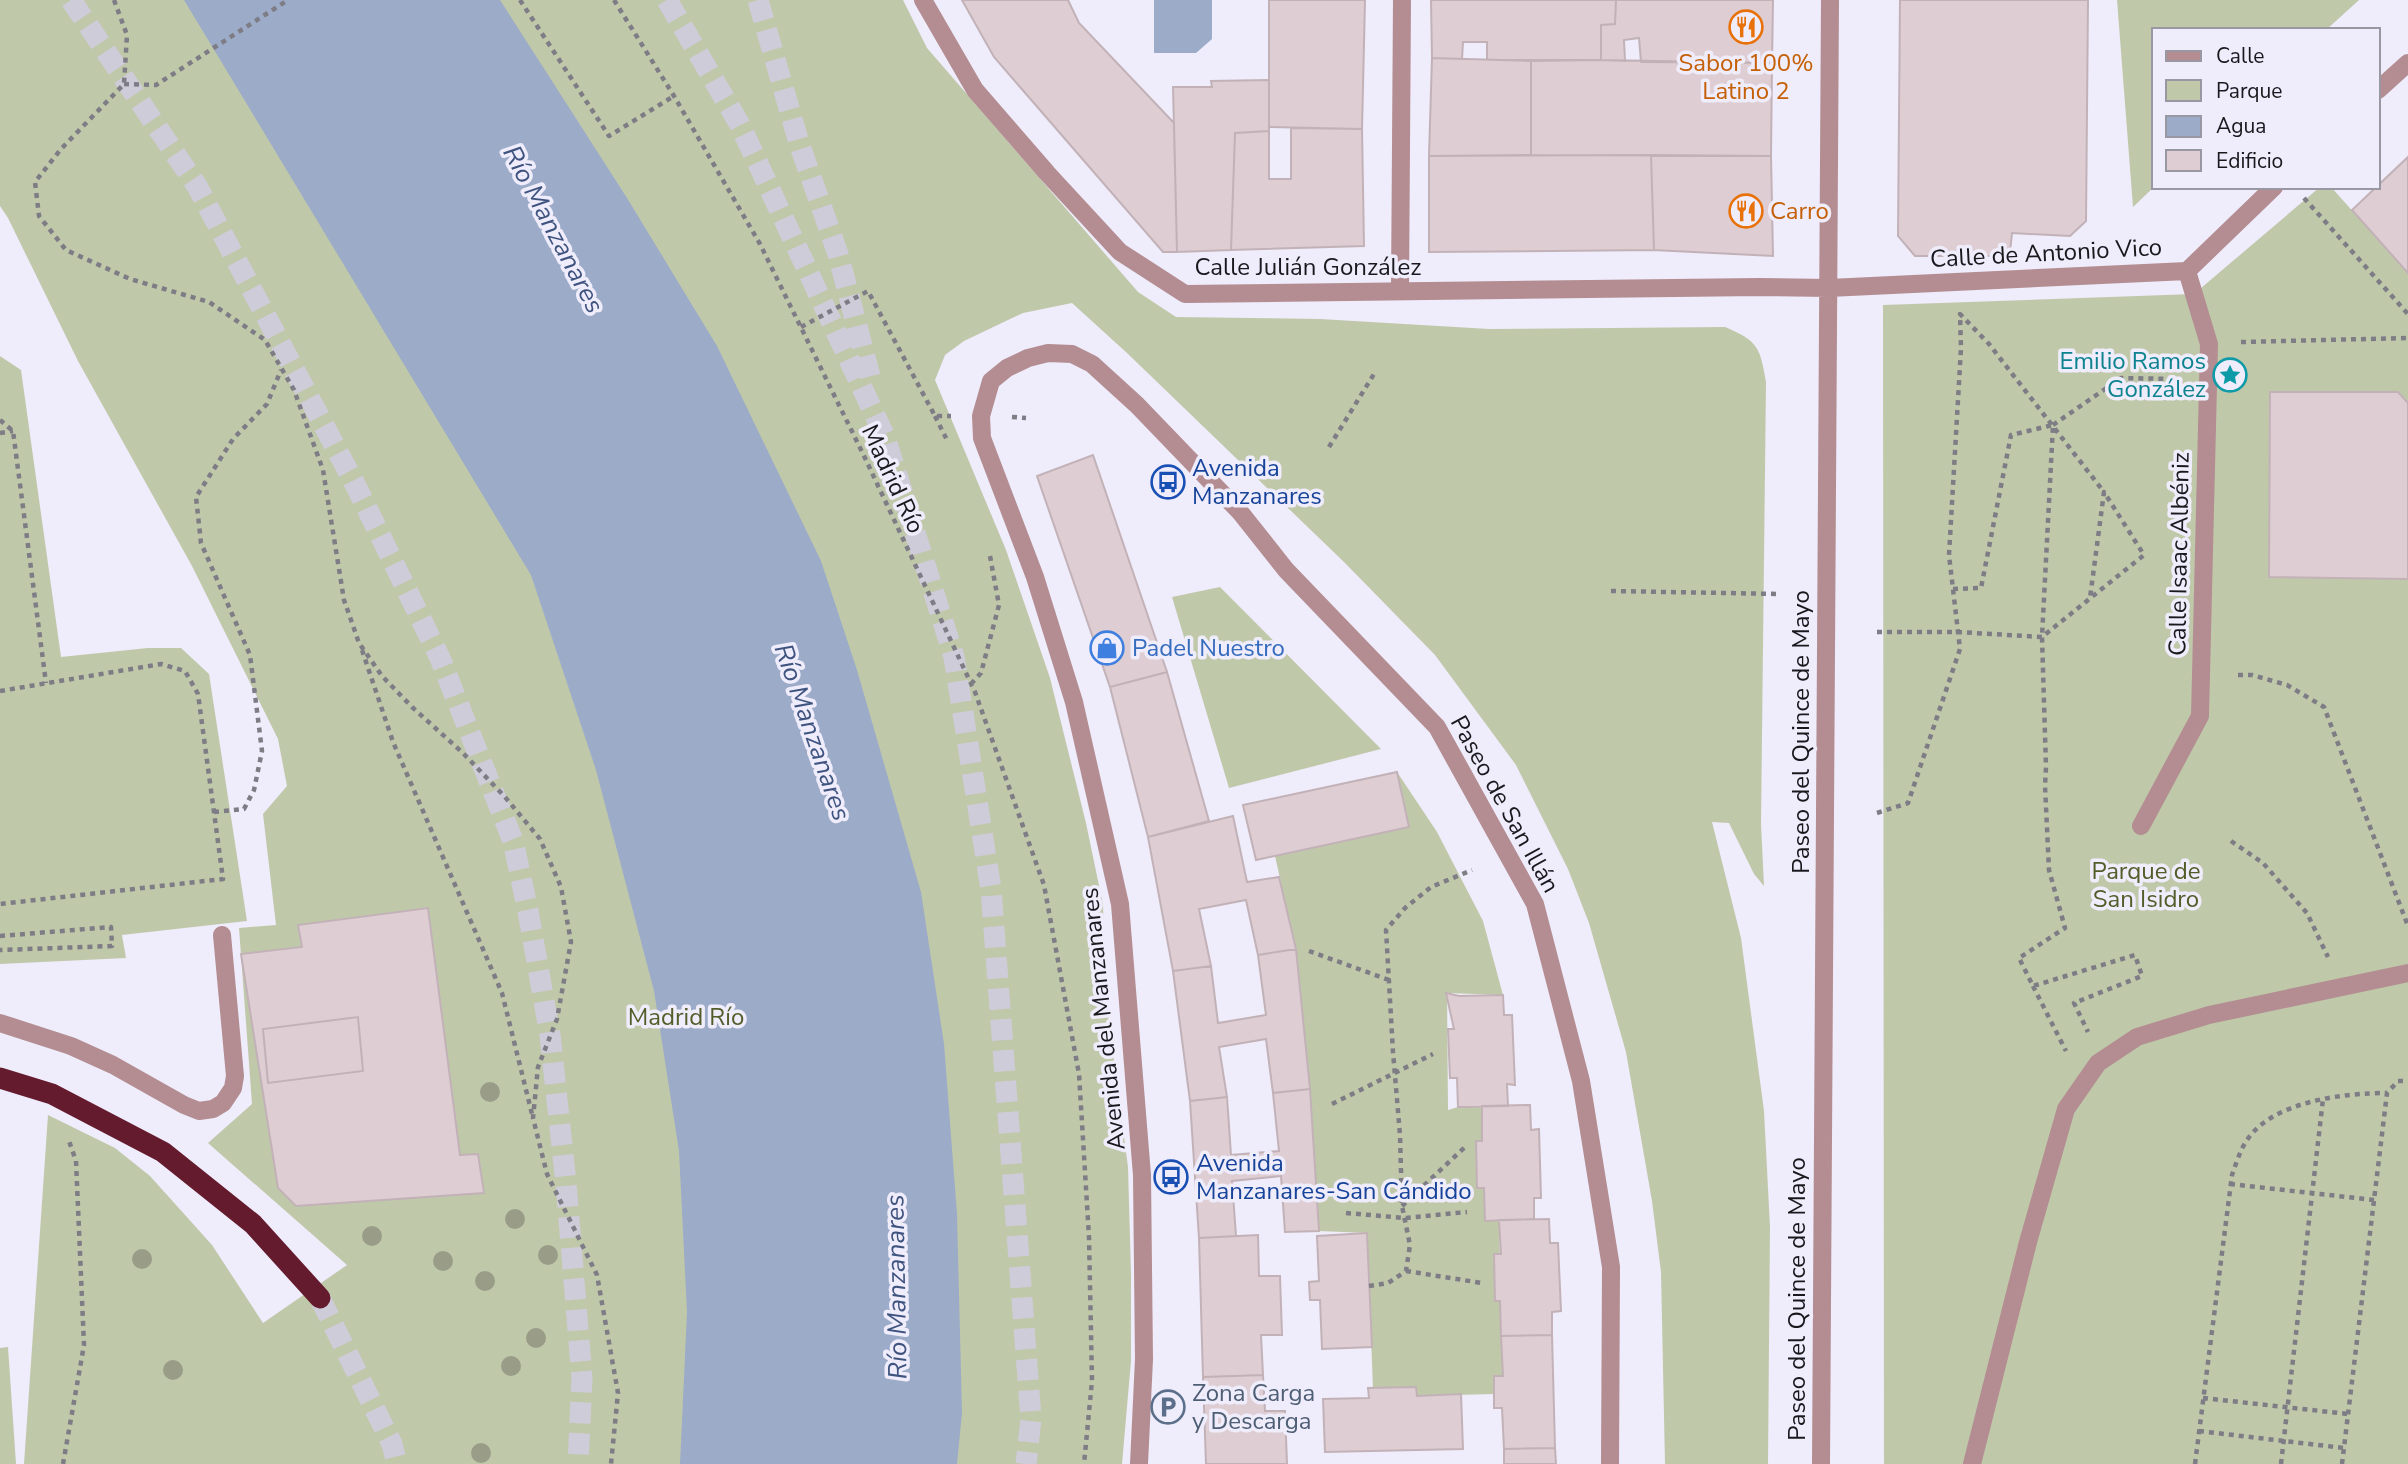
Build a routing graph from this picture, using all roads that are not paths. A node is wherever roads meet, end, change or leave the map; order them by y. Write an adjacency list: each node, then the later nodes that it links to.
1 (923, 0): 9 (street, Calle Julián González)
2 (1402, 0): 9 (street)
3 (1830, 0): 8 (street, Paseo del Quince de Mayo)
4 (2408, 63): 5 (street)
5 (2380, 88)
6 (2272, 189): 7 (street, Calle de Antonio Vico)
7 (2188, 271): 8 (street, Calle de Antonio Vico); 11 (street, Calle Isaac Albéniz)
8 (1829, 288): 9 (street, Calle Julián González); 19 (street, Paseo del Quince de Mayo)
9 (1400, 291)
10 (991, 382): 17 (street, Avenida del Manzanares); 18 (street, Paseo de San Illán)
11 (2141, 826)
12 (222, 935): 14 (street)
13 (2408, 973): 20 (street)
14 (0, 1023)
15 (0, 1078): 16 (highway)
16 (320, 1298)
17 (1139, 1464)
18 (1610, 1464)
19 (1821, 1464)
20 (1972, 1464)

